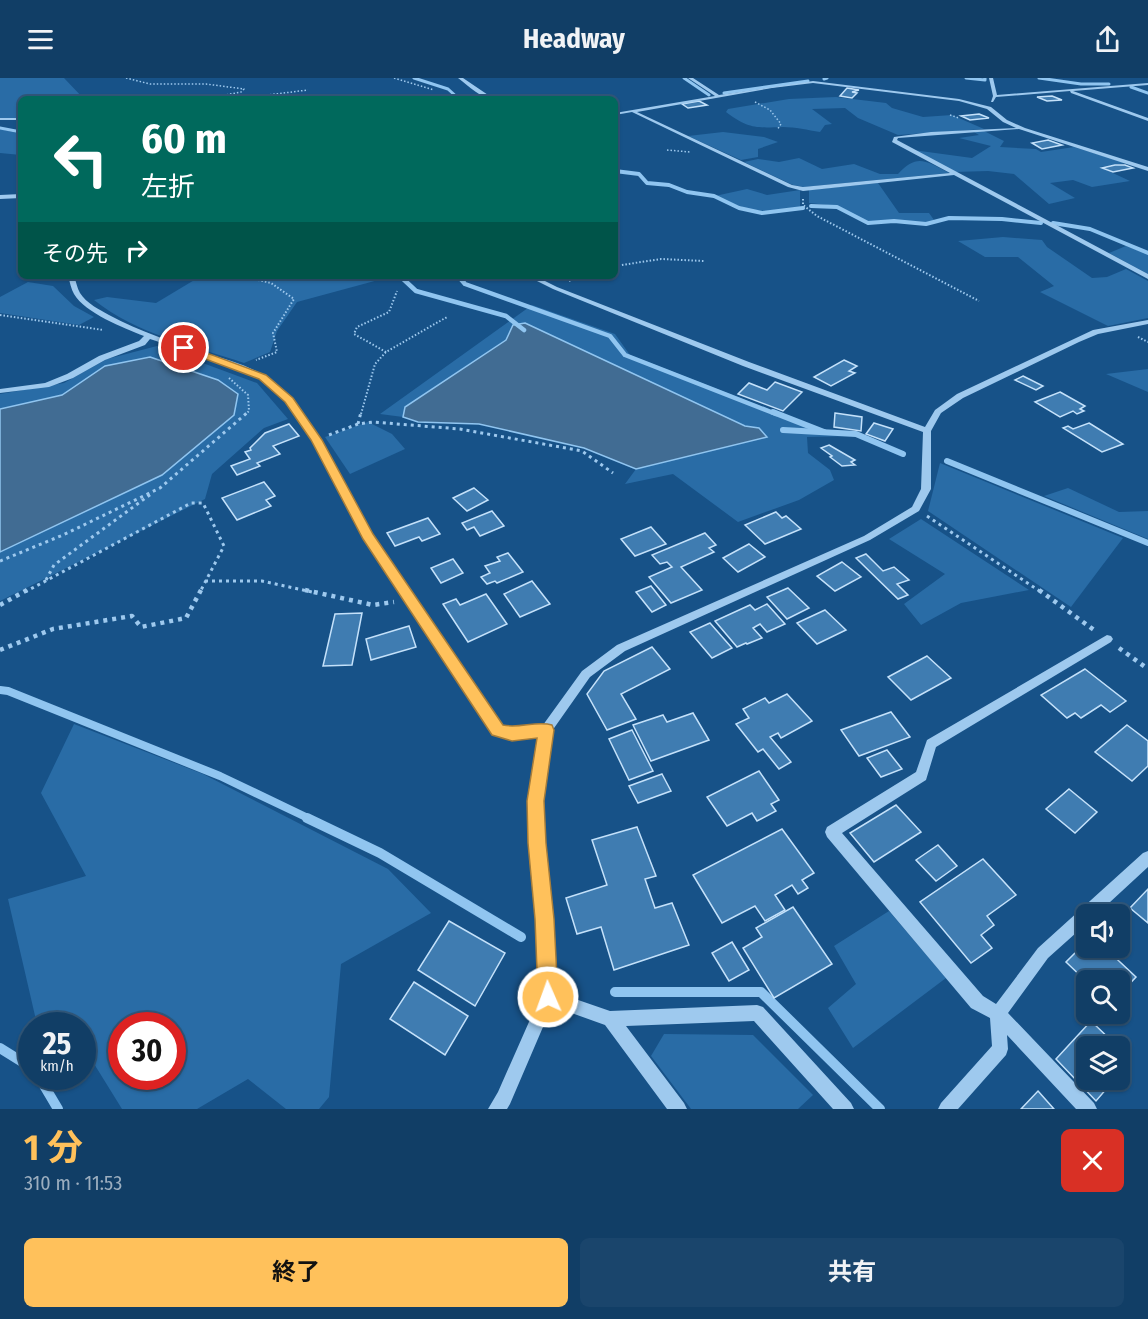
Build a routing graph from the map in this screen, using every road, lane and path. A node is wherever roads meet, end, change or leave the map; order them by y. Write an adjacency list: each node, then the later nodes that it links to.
1 (126, 78): 13 (path)
2 (394, 78): 10 (path)
3 (460, 78): 15 (street)
4 (690, 78): 16 (street)
5 (821, 78): 7 (street)
6 (991, 78): 17 (street)
7 (813, 82): 12 (street); 18 (street)
8 (1148, 84): 11 (street)
9 (308, 90): 14 (path)
10 (434, 90)
11 (1069, 91): 17 (street); 23 (street)
12 (739, 92): 16 (street); 25 (path)
13 (220, 96)
14 (259, 96)
15 (484, 96)
16 (718, 96): 19 (street)
17 (994, 96): 18 (street)
18 (989, 108): 24 (street)
19 (632, 111): 20 (street); 28 (street)
20 (618, 113)
21 (0, 119): 22 (street)
22 (18, 119)
23 (1148, 120)
24 (1023, 129): 26 (street); 27 (street)
25 (777, 130)
26 (1148, 169)
27 (954, 174): 28 (street); 33 (street)
28 (803, 189): 38 (path)
29 (18, 196): 30 (street)
30 (0, 197)
31 (704, 261): 32 (path)
32 (618, 266)
33 (1148, 277)
34 (71, 279): 42 (street)
35 (254, 279): 45 (path)
36 (537, 279): 49 (street)
37 (397, 291): 44 (path)
38 (979, 301)
39 (0, 315): 42 (path)
40 (447, 317): 44 (path)
41 (1148, 322): 49 (street)
42 (127, 326): 43 (street)
43 (148, 336): 45 (street); 47 (street)
44 (386, 352): 48 (path)
45 (239, 367): 50 (street)
46 (226, 375): 52 (path)
47 (0, 391)
48 (358, 424): 50 (path); 51 (path)
49 (927, 431): 53 (street)
50 (317, 440): 57 (street)
51 (613, 473)
52 (160, 488): 54 (path); 55 (path)
53 (916, 509): 59 (path); 62 (street)
54 (0, 561)
55 (46, 580): 56 (path); 58 (path)
56 (205, 581): 57 (path); 60 (path)
57 (412, 599): 62 (street)
58 (0, 605)
59 (1107, 639): 61 (path); 65 (street)
60 (0, 650)
61 (1148, 669)
62 (546, 730): 64 (street)
63 (1148, 858): 65 (street)
64 (548, 997): 66 (street); 67 (street)
65 (998, 1014): 70 (street); 71 (street)
66 (610, 1019): 68 (street); 69 (street)
67 (497, 1109)
68 (678, 1109)
69 (844, 1109)
70 (947, 1109)
71 (1088, 1109)

